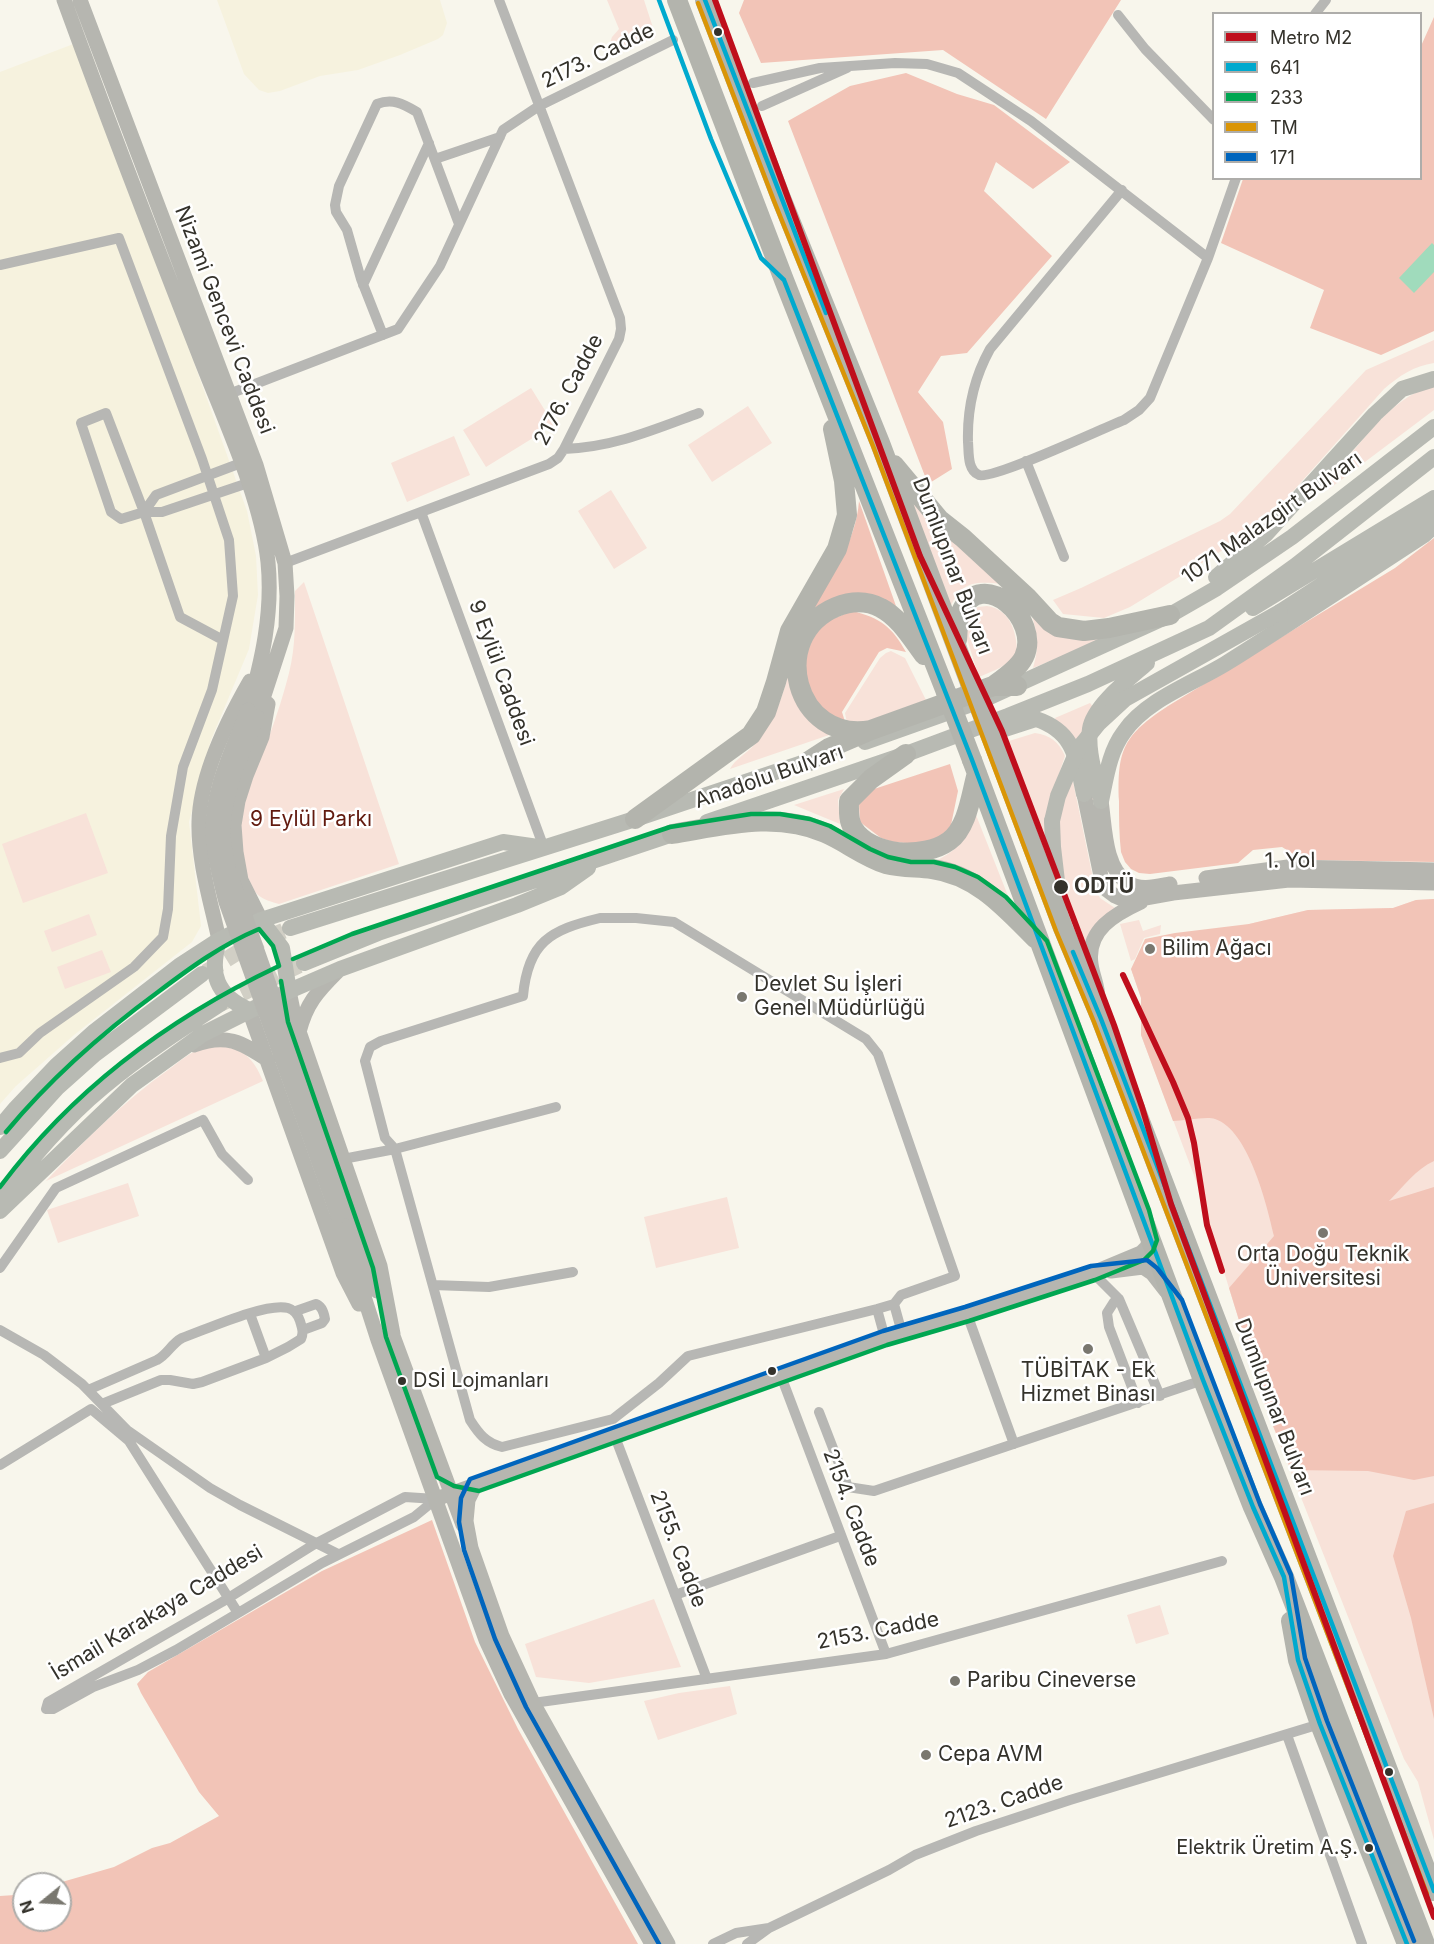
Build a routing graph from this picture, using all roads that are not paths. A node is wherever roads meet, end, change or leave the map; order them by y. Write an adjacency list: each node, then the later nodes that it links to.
1 (64, 0): 34 (street, Nizami Gencevi Caddesi)
2 (80, 0): 27 (street, Nizami Gencevi Caddesi)
3 (500, 0): 12 (street, 2176. Cadde)
4 (677, 0): 25 (highway)
5 (705, 0): 31 (highway, Dumlupınar Bulvarı)
6 (1326, 0): 7 (street)
7 (1317, 12)
8 (1118, 15): 14 (street)
9 (673, 40): 12 (street, 2173. Cadde)
10 (850, 67): 11 (street); 13 (street); 19 (street)
11 (753, 83)
12 (539, 106): 15 (street, 2173. Cadde); 30 (street, 2176. Cadde)
13 (762, 106)
14 (1212, 118)
15 (500, 137): 17 (street); 20 (street)
16 (429, 143): 17 (street); 23 (street); 23 (street)
17 (435, 159): 20 (street)
18 (1235, 180): 21 (street)
19 (1122, 190): 21 (street); 33 (street)
20 (459, 224): 24 (street)
21 (1208, 258): 33 (street)
22 (0, 265): 35 (street)
23 (363, 285): 24 (street)
24 (383, 335): 27 (street)
25 (817, 362): 51 (highway); 64 (highway)
26 (1434, 379): 45 (main road)
27 (229, 394): 44 (street, Nizami Gencevi Caddesi)
28 (699, 413): 30 (street)
29 (1434, 428): 45 (main road, 1071 Malazgirt Bulvarı)
30 (564, 449): 40 (street, 2176. Cadde)
31 (883, 452): 45 (highway); 48 (highway, Dumlupınar Bulvarı)
32 (1434, 457): 46 (main road)
33 (1026, 461): 43 (street)
34 (241, 463): 35 (street); 36 (street, Nizami Gencevi Caddesi)
35 (207, 476): 37 (street); 39 (street)
36 (248, 483): 37 (street); 50 (street, Nizami Gencevi Caddesi)
37 (214, 494): 39 (street); 47 (street)
38 (1434, 498): 46 (main road)
39 (144, 512): 39 (street); 47 (street)
40 (421, 512): 44 (street, 2176. Cadde); 66 (street, 9 Eylül Caddesi)
41 (1434, 512): 74 (main road, bridge)
42 (1434, 526): 63 (main road)
43 (1064, 556)
44 (285, 563): 50 (street, Nizami Gencevi Caddesi)
45 (1170, 615): 53 (main road, 1071 Malazgirt Bulvarı)
46 (1209, 628): 49 (main road)
47 (223, 640): 86 (street)
48 (956, 645): 52 (highway); 74 (highway, Dumlupınar Bulvarı, bridge)
49 (1160, 651): 54 (main road); 63 (main road)
50 (269, 661): 72 (street, Nizami Gencevi Caddesi); 75 (street, Nizami Gencevi Caddesi); 111 (street, Nizami Gencevi Caddesi, bridge)
51 (938, 672): 57 (highway); 61 (highway, bridge)
52 (993, 686): 53 (highway); 57 (highway)
53 (1017, 686): 55 (main road, 1071 Malazgirt Bulvarı)
54 (1046, 700): 56 (main road); 58 (main road, Anadolu Bulvarı)
55 (964, 707): 60 (main road, Anadolu Bulvarı)
56 (1036, 719): 58 (main road); 62 (main road)
57 (871, 730): 60 (highway)
58 (927, 746): 59 (main road, Anadolu Bulvarı)
59 (906, 754): 61 (highway); 65 (main road, Anadolu Bulvarı)
60 (809, 761): 64 (main road, Anadolu Bulvarı)
61 (974, 767): 76 (highway)
62 (1084, 794): 71 (street)
63 (1101, 801): 71 (street)
64 (635, 819): 66 (main road, Anadolu Bulvarı)
65 (672, 834): 67 (main road, Anadolu Bulvarı); 76 (highway)
66 (544, 848): 72 (main road); 73 (main road, Anadolu Bulvarı)
67 (609, 854): 77 (main road, Anadolu Bulvarı); 78 (main road)
68 (1434, 870): 69 (street, 1. Yol)
69 (1250, 877): 70 (street, 1. Yol); 71 (street); 71 (street, 1. Yol)
70 (1434, 883)
71 (1150, 890): 82 (street)
72 (261, 920): 75 (main road); 80 (main road)
73 (290, 928)
74 (1063, 928): 82 (highway, Dumlupınar Bulvarı)
75 (219, 940): 83 (main road); 89 (main road)
76 (1042, 946): 96 (highway)
77 (304, 963)
78 (340, 969): 80 (main road); 84 (street)
79 (202, 974): 91 (main road)
80 (289, 991): 83 (main road); 84 (street)
81 (220, 1004): 94 (main road)
82 (1097, 1008): 142 (highway, Dumlupınar Bulvarı)
83 (249, 1010): 85 (main road); 87 (street)
84 (299, 1032): 92 (street)
85 (180, 1050): 87 (street); 95 (main road)
86 (0, 1058)
87 (268, 1060): 111 (street)
88 (556, 1107): 90 (street)
89 (0, 1127)
90 (395, 1149): 92 (street); 100 (street); 103 (street)
91 (0, 1151)
92 (343, 1159): 111 (street)
93 (248, 1180): 97 (street)
94 (0, 1199)
95 (0, 1210)
96 (1143, 1213): 99 (street, İsmail Karakaya Caddesi); 102 (highway)
97 (0, 1268)
98 (573, 1272): 100 (street)
99 (1093, 1273): 101 (street); 102 (street, İsmail Karakaya Caddesi); 107 (street, İsmail Karakaya Caddesi)
100 (433, 1285): 104 (street)
101 (1119, 1299): 117 (street); 118 (street)
102 (1175, 1303): 115 (highway)
103 (894, 1304): 104 (street); 110 (street)
104 (877, 1309): 112 (street)
105 (296, 1311): 106 (street); 109 (street); 109 (street)
106 (250, 1314): 113 (street); 116 (street)
107 (967, 1314): 110 (street, İsmail Karakaya Caddesi); 122 (street)
108 (0, 1330): 116 (street)
109 (303, 1330): 113 (street)
110 (902, 1333): 112 (street, İsmail Karakaya Caddesi)
111 (386, 1337): 124 (street); 127 (street)
112 (885, 1338): 114 (street, İsmail Karakaya Caddesi)
113 (266, 1358): 119 (street)
114 (781, 1376): 121 (street, İsmail Karakaya Caddesi); 128 (street, 2154. Cadde)
115 (1203, 1380): 117 (street); 133 (highway)
116 (88, 1390): 119 (street)
117 (1160, 1396): 118 (street)
118 (1137, 1403): 122 (street)
119 (102, 1404): 129 (street)
120 (819, 1412): 122 (street)
121 (614, 1434): 125 (street, İsmail Karakaya Caddesi); 134 (street, 2155. Cadde)
122 (1014, 1444)
123 (0, 1465): 135 (street)
124 (444, 1474): 125 (street); 126 (street)
125 (476, 1484): 126 (street, İsmail Karakaya Caddesi); 130 (street)
126 (452, 1493): 127 (street, İsmail Karakaya Caddesi); 130 (street)
127 (436, 1499): 129 (street, İsmail Karakaya Caddesi); 131 (street, İsmail Karakaya Caddesi); 144 (street)
128 (840, 1536): 134 (street); 137 (street, 2154. Cadde)
129 (316, 1543): 131 (street); 135 (street, İsmail Karakaya Caddesi)
130 (471, 1548): 139 (street)
131 (338, 1554): 136 (street, İsmail Karakaya Caddesi)
132 (1222, 1562): 137 (street, 2153. Cadde)
133 (1284, 1577): 140 (highway); 150 (highway)
134 (675, 1596): 138 (street, 2155. Cadde)
135 (228, 1598): 136 (street); 136 (street, İsmail Karakaya Caddesi)
136 (238, 1613)
137 (886, 1654): 138 (street, 2153. Cadde)
138 (707, 1679): 139 (street, 2153. Cadde)
139 (533, 1702): 145 (street)
140 (1320, 1724): 141 (street, 2123. Cadde); 149 (highway)
141 (1287, 1735): 143 (street, 2123. Cadde); 148 (street)
142 (1434, 1891)
143 (769, 1928): 146 (street, 2123. Cadde); 147 (street)
144 (652, 1944)
145 (668, 1944)
146 (713, 1944)
147 (747, 1944)
148 (1362, 1944)
149 (1407, 1944)
150 (1425, 1944)

